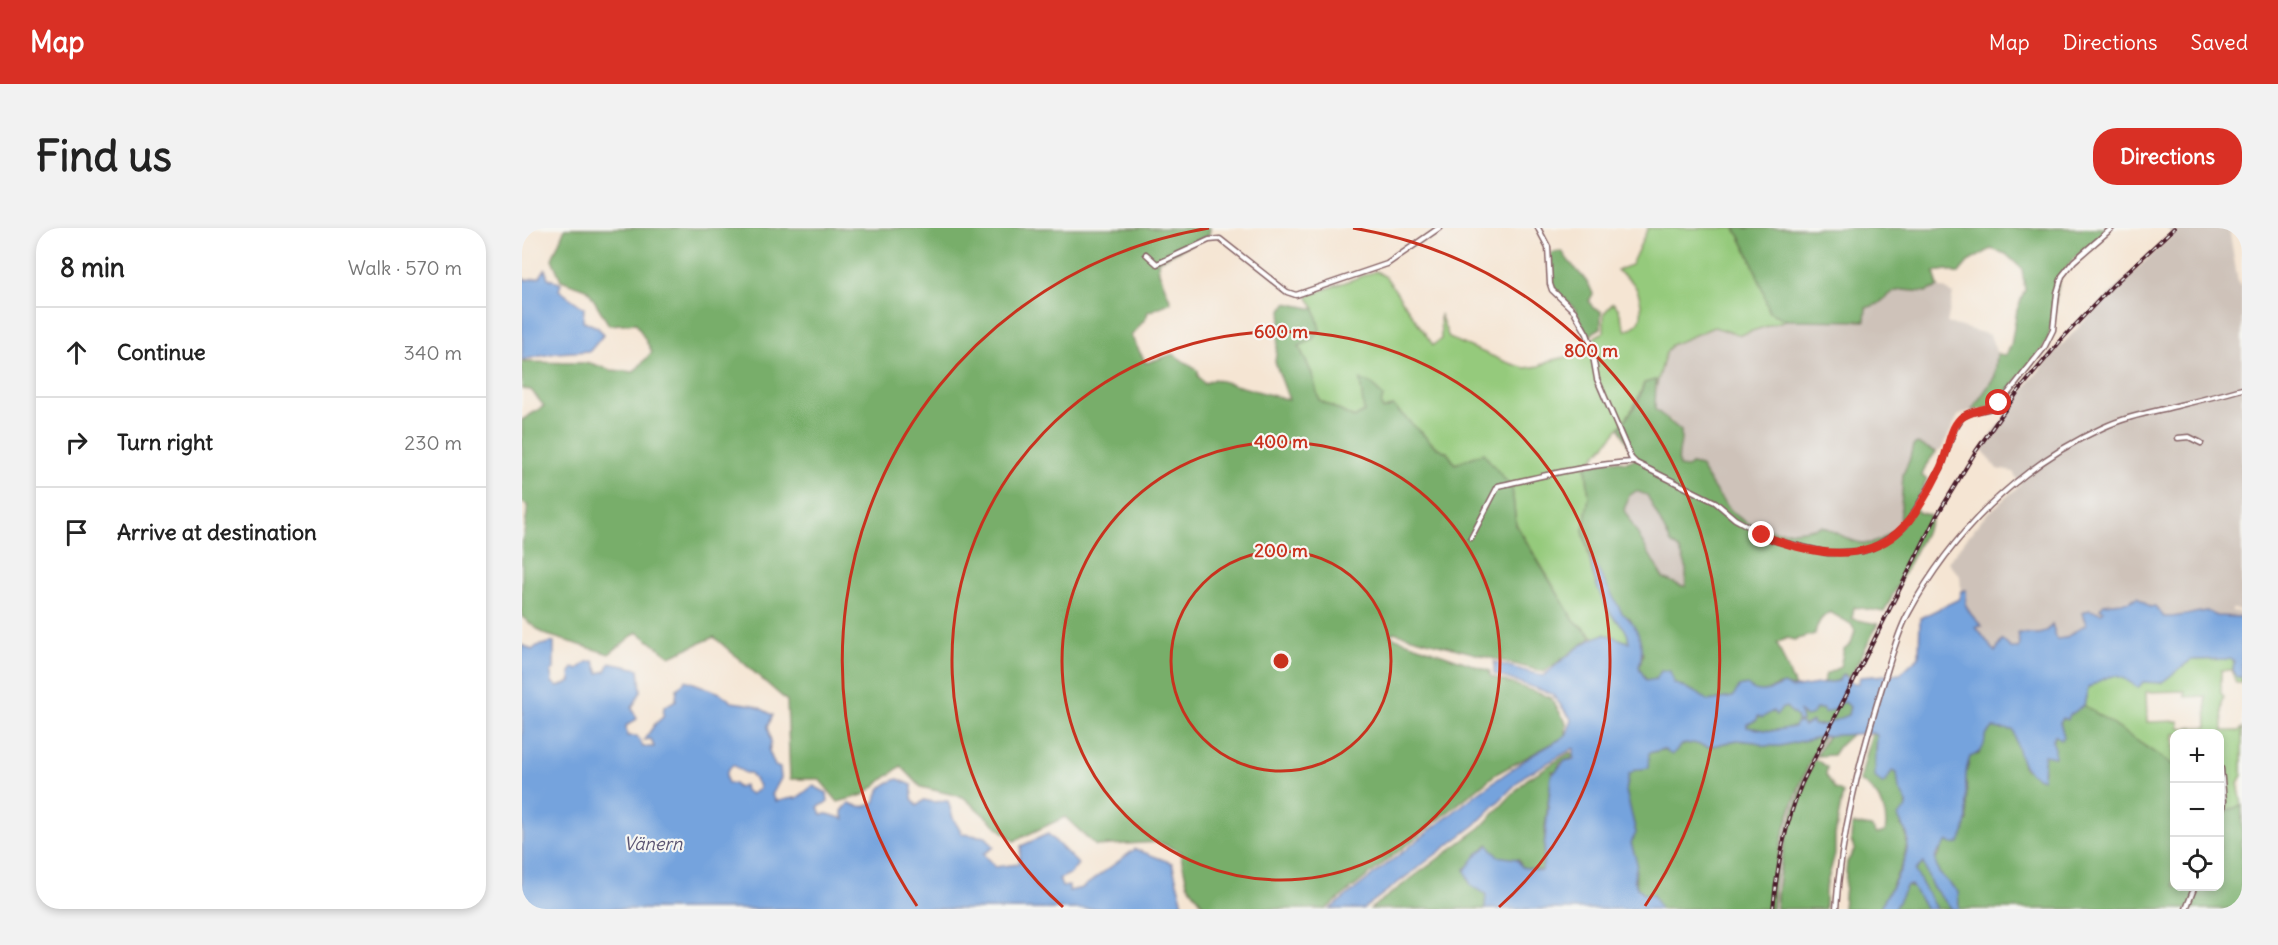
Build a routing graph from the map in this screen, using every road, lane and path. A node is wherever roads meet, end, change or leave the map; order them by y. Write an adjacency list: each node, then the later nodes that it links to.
1 (1438, 228): 4 (street)
2 (1538, 228): 8 (street)
3 (2112, 228): 8 (street)
4 (1146, 254)
5 (2242, 389): 11 (street)
6 (2178, 438): 7 (street)
7 (2200, 443)
8 (1635, 462): 9 (street)
9 (1472, 538)
10 (2193, 891): 12 (street)
11 (1836, 909)
12 (2186, 909)

